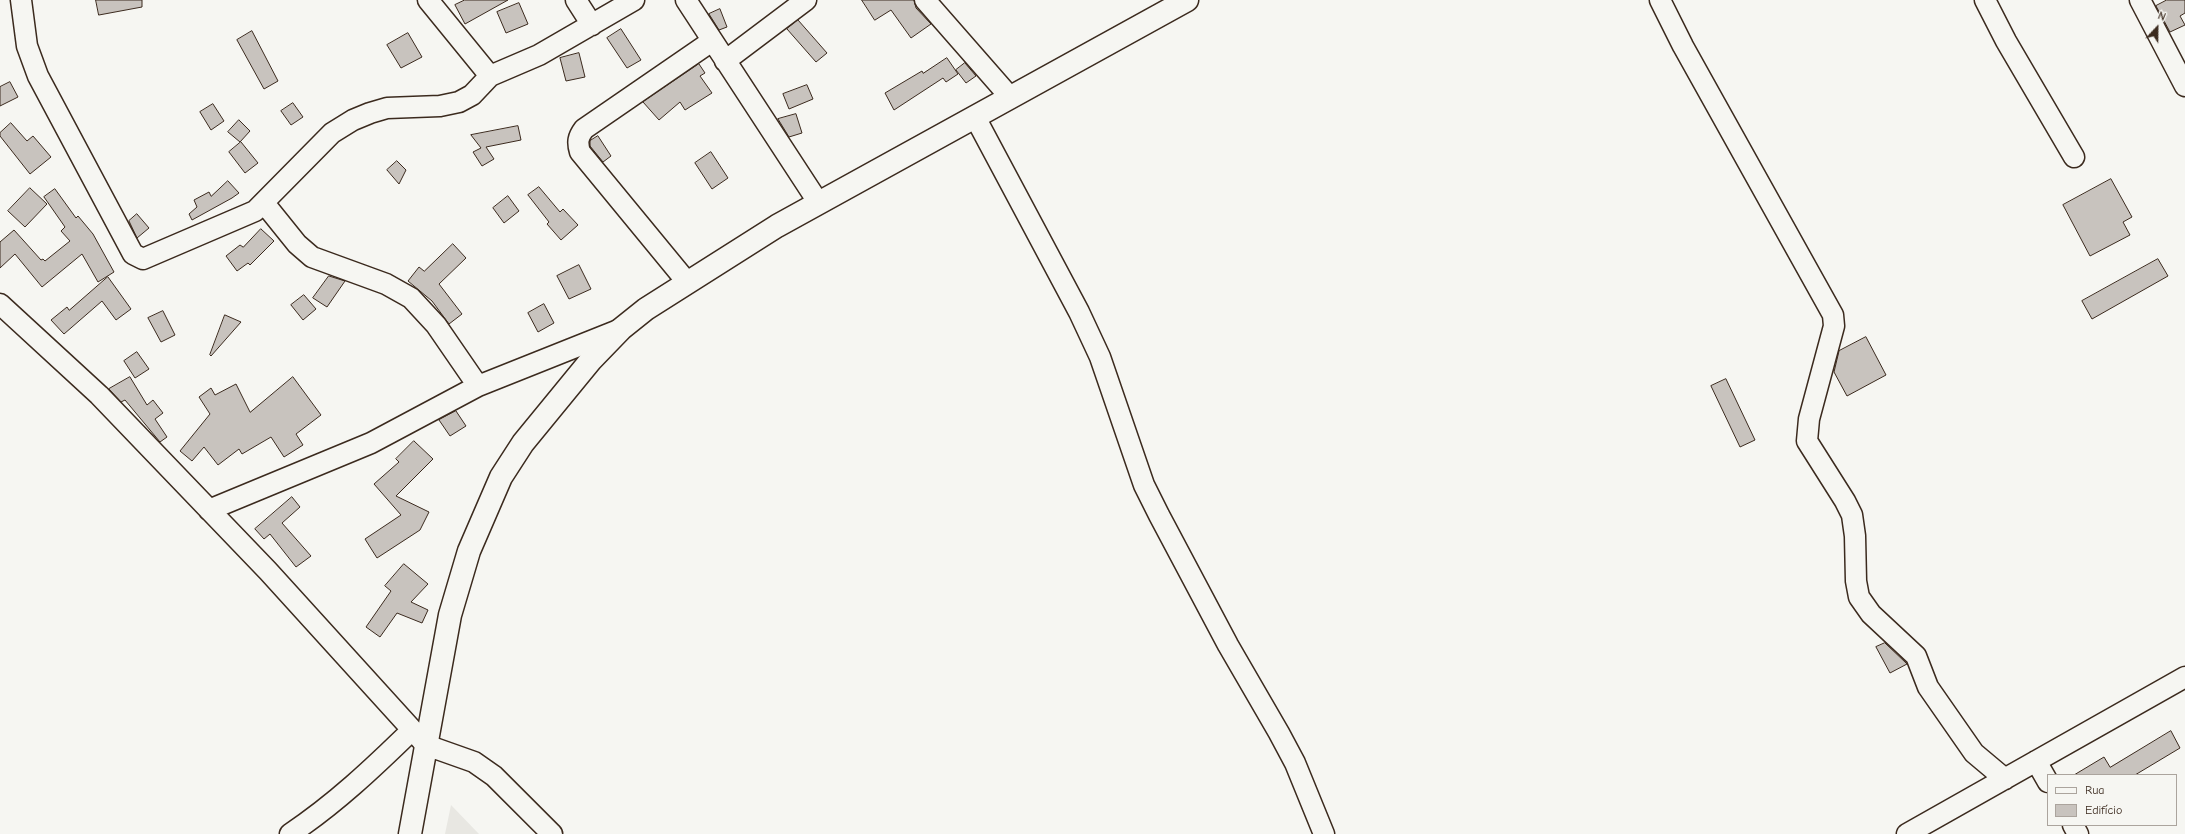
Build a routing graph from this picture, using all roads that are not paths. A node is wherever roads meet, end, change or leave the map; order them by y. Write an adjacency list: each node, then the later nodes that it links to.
1 (21, 0): 21 (street)
2 (428, 0): 15 (street)
3 (576, 0): 12 (street)
4 (634, 0): 12 (street)
5 (686, 0): 13 (street)
6 (806, 0): 14 (street)
7 (925, 0): 17 (street)
8 (1187, 0): 17 (street)
9 (1660, 0): 30 (street)
10 (1984, 0): 19 (street)
11 (2140, 0): 16 (street)
12 (592, 25): 15 (street)
13 (712, 41): 14 (street); 22 (street)
14 (725, 61): 20 (street)
15 (490, 76): 21 (street)
16 (2185, 86)
17 (1010, 97): 18 (street)
18 (975, 117): 20 (street); 35 (street)
19 (2074, 157)
20 (818, 202): 22 (street)
21 (264, 203): 25 (street)
22 (687, 282): 24 (street)
23 (0, 304): 26 (street)
24 (621, 329): 25 (street); 28 (street)
25 (478, 386): 26 (street)
26 (209, 510): 28 (street)
27 (2185, 677): 29 (street)
28 (419, 738): 32 (street); 33 (street); 34 (street)
29 (2036, 761): 30 (street); 31 (street)
30 (2005, 779): 36 (street)
31 (2047, 780)
32 (290, 834)
33 (410, 834)
34 (552, 834)
35 (1324, 834)
36 (1907, 834)

